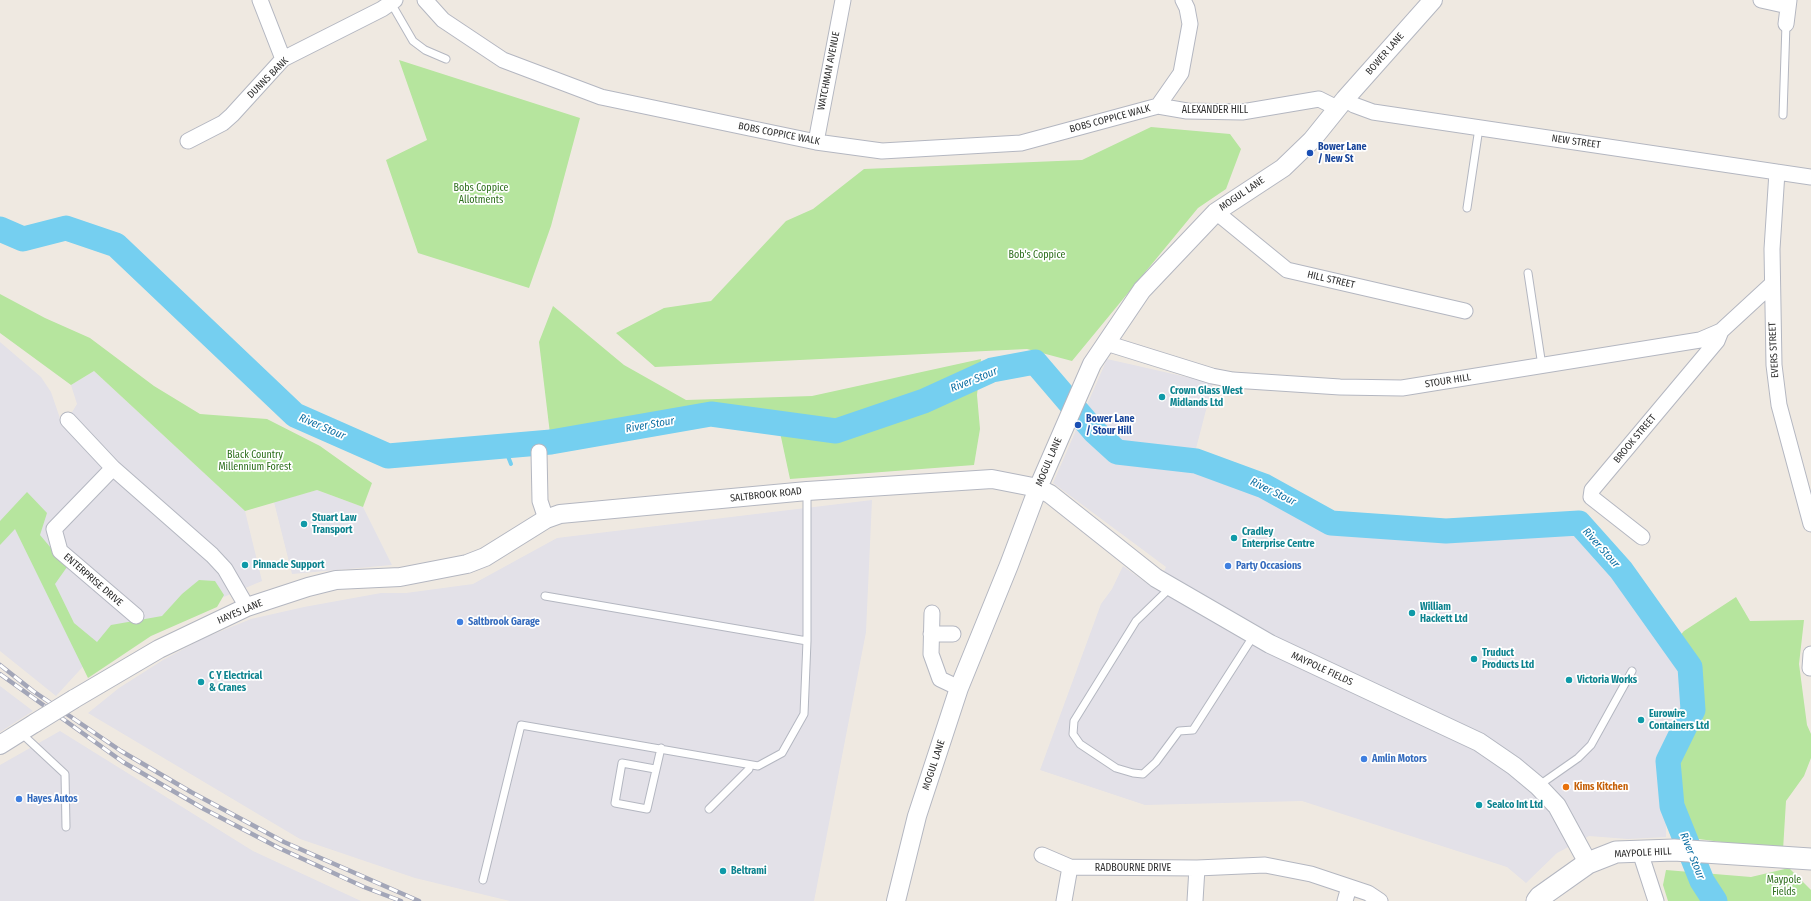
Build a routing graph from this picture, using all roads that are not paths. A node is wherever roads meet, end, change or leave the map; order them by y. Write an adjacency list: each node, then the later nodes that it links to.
1 (260, 0): 10 (street)
2 (424, 0): 17 (street, BOBS COPPICE WALK)
3 (843, 0): 17 (street, WATCHMAN AVENUE)
4 (1183, 0): 13 (street)
5 (1433, 0): 12 (street, BOWER LANE)
6 (1761, 0): 8 (street)
7 (393, 1): 10 (street, DUNNS BANK); 11 (lane)
8 (1788, 3): 9 (street)
9 (1786, 24): 14 (lane)
10 (283, 59): 16 (street, DUNNS BANK)
11 (446, 59)
12 (1341, 103): 13 (street, ALEXANDER HILL); 15 (street, NEW STREET); 21 (street, MOGUL LANE)
13 (1158, 106): 17 (street, BOBS COPPICE WALK)
14 (1783, 116)
15 (1479, 128): 18 (street, NEW STREET); 20 (lane)
16 (188, 141)
17 (816, 142)
18 (1777, 172): 19 (street, NEW STREET); 23 (street, EVERS STREET)
19 (1811, 177)
20 (1467, 208)
21 (1216, 212): 24 (street, HILL STREET); 26 (street, MOGUL LANE)
22 (1528, 273): 27 (lane)
23 (1772, 284): 25 (street, STOUR HILL); 34 (street, EVERS STREET)
24 (1465, 311)
25 (1721, 331): 27 (street, STOUR HILL); 35 (street, BROOK STREET)
26 (1106, 343): 27 (street, STOUR HILL); 31 (street, MOGUL LANE)
27 (1542, 366)
28 (68, 420): 30 (street)
29 (539, 452): 33 (street)
30 (113, 468): 39 (street); 41 (street, ENTERPRISE DRIVE)
31 (1038, 488): 32 (street, SALTBROOK ROAD); 37 (street, MAYPOLE FIELDS); 47 (street, MOGUL LANE)
32 (807, 491): 33 (street, SALTBROOK ROAD); 45 (lane)
33 (546, 519): 36 (street, SALTBROOK ROAD)
34 (1811, 524)
35 (1642, 537)
36 (503, 546): 39 (street, HAYES LANE)
37 (1172, 587): 44 (street, MAYPOLE FIELDS); 44 (lane)
38 (545, 596): 45 (lane)
39 (247, 607): 48 (street, HAYES LANE, bridge)
40 (932, 613): 42 (street)
41 (136, 616)
42 (931, 634): 43 (street); 47 (street)
43 (953, 634)
44 (1254, 635): 53 (street, MAYPOLE FIELDS)
45 (807, 641): 51 (lane)
46 (1632, 671): 53 (lane)
47 (959, 688): 64 (street, MOGUL LANE)
48 (28, 728): 49 (street, HAYES LANE); 55 (lane)
49 (0, 745)
50 (661, 748): 51 (lane); 52 (lane); 62 (lane)
51 (750, 765): 54 (lane)
52 (655, 769): 52 (lane)
53 (1538, 786): 59 (street, MAYPOLE FIELDS)
54 (709, 809)
55 (66, 827)
56 (1640, 852): 58 (main road, MAYPOLE HILL); 59 (main road, MAYPOLE HILL); 69 (street)
57 (1042, 855): 60 (street, RADBOURNE DRIVE)
58 (1811, 859)
59 (1588, 863): 68 (main road, MAYPOLE HILL)
60 (1070, 867): 61 (street, RADBOURNE DRIVE); 65 (street)
61 (1197, 868): 63 (street, RADBOURNE DRIVE); 66 (street)
62 (483, 880)
63 (1347, 894): 67 (street, RADBOURNE DRIVE)
64 (896, 901)
65 (1064, 901)
66 (1195, 901)
67 (1380, 901)
68 (1536, 901)
69 (1656, 901)

